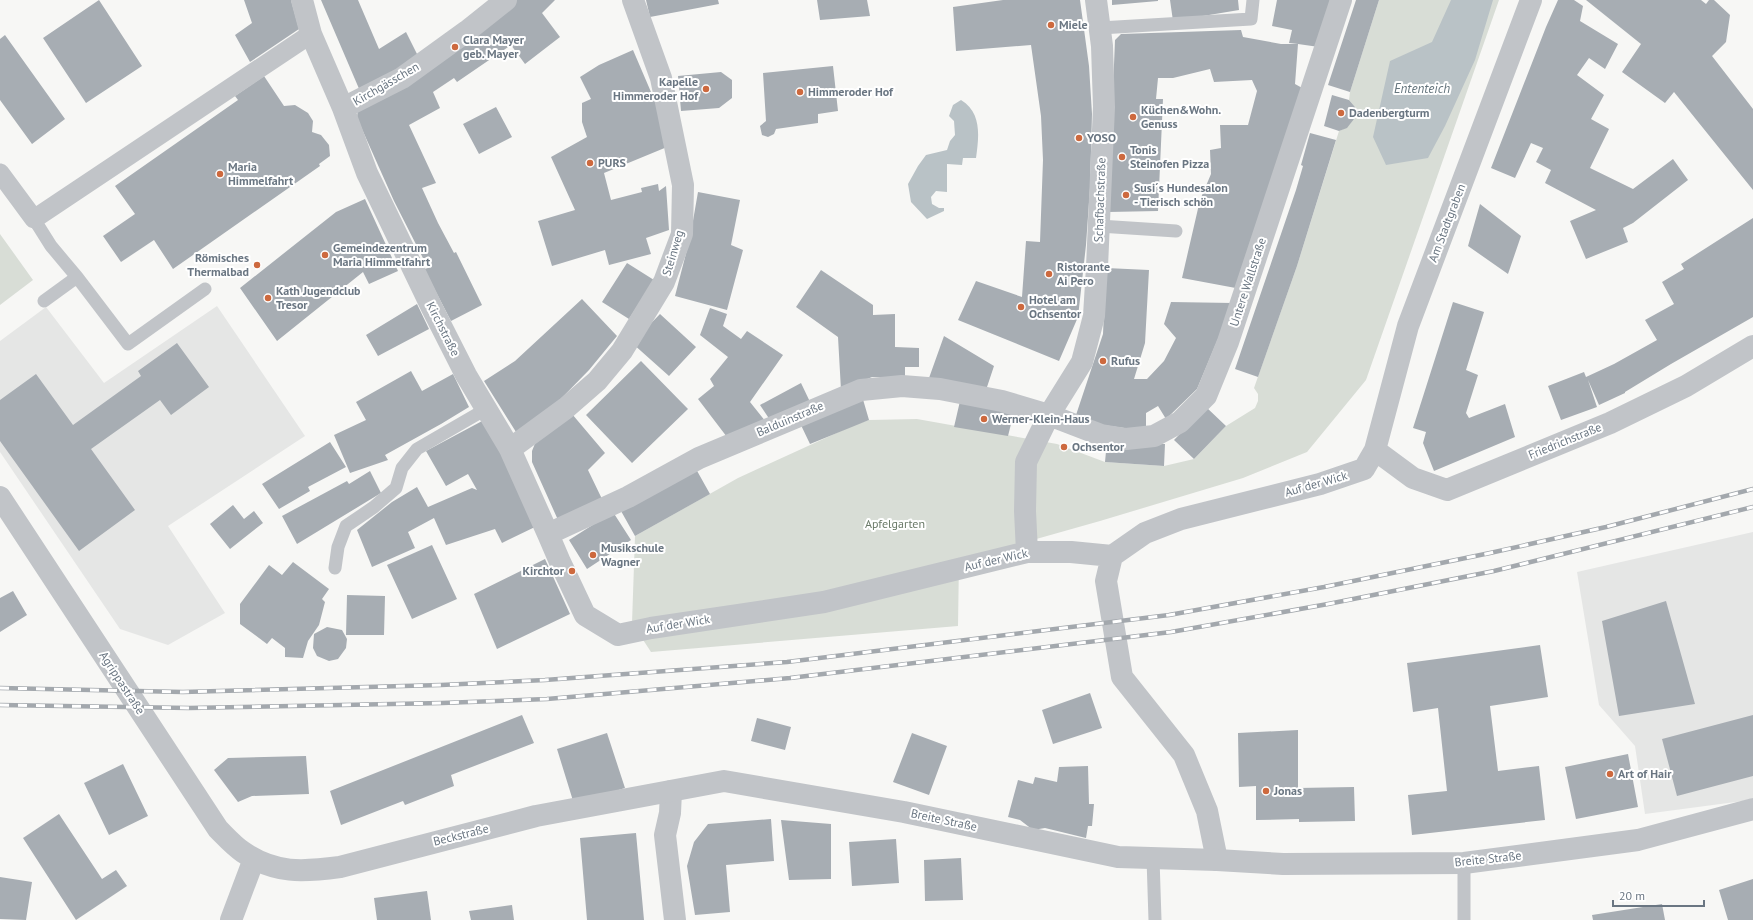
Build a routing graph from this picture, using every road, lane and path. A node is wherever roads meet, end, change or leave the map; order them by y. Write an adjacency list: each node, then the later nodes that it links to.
1 (302, 0): 9 (street, Kirchstraße)
2 (506, 0): 10 (street, Kirchgässchen)
3 (633, 0): 21 (street, Steinweg)
4 (1096, 0): 8 (street, Schafbachstraße)
5 (1253, 0): 8 (lane)
6 (1341, 0): 20 (street, Untere Wallstraße)
7 (1531, 0): 22 (street, Am Stadtgraben)
8 (1100, 28): 13 (street, Schafbachstraße)
9 (311, 34): 10 (street, Kirchstraße); 12 (street)
10 (343, 108): 19 (street, Kirchstraße)
11 (0, 173): 12 (street)
12 (34, 220): 15 (lane)
13 (1099, 226): 14 (lane); 20 (street, Schafbachstraße)
14 (1176, 231)
15 (77, 277): 16 (lane); 17 (lane)
16 (205, 289)
17 (44, 302)
18 (1753, 346): 22 (street, Friedrichstraße)
19 (486, 409): 21 (street, Kirchstraße); 27 (lane)
20 (1049, 415): 24 (street, Balduinstraße); 25 (street)
21 (510, 449): 24 (street, Kirchstraße)
22 (1375, 450): 26 (street, Auf der Wick)
23 (0, 497): 32 (street, Agrippastraße)
24 (548, 534): 28 (street, Kirchstraße)
25 (1026, 552): 26 (street, Auf der Wick); 28 (street, Auf der Wick)
26 (1112, 556): 33 (street)
27 (335, 568)
28 (618, 635)
29 (671, 791): 31 (street, Breite Straße); 32 (street, Beckstraße); 36 (street)
30 (1753, 809): 34 (street, Breite Straße)
31 (1153, 858): 33 (street, Breite Straße); 37 (lane)
32 (254, 859): 35 (street)
33 (1217, 860): 34 (street, Breite Straße)
34 (1464, 863): 38 (lane)
35 (231, 920)
36 (675, 920)
37 (1155, 920)
38 (1464, 920)

